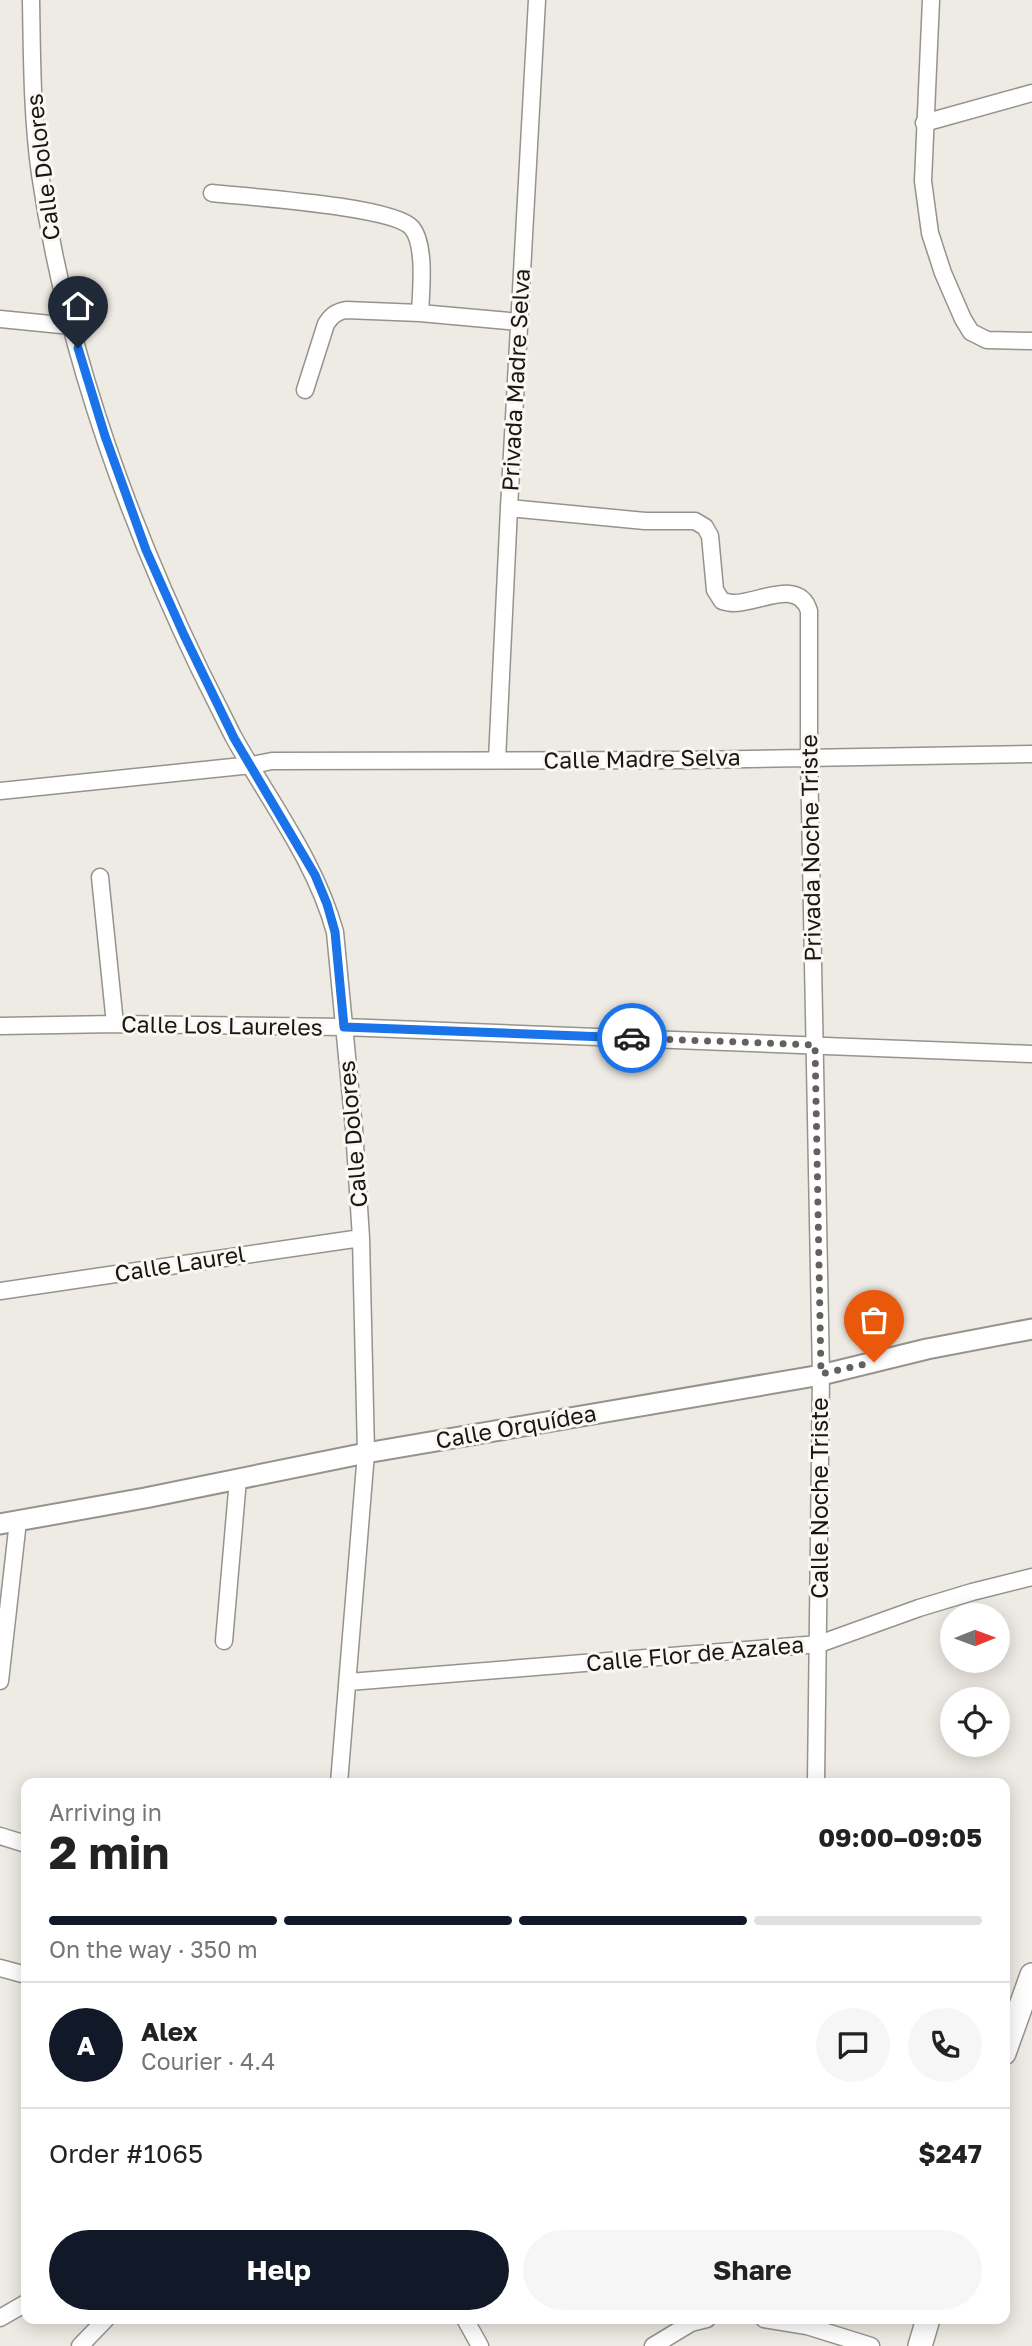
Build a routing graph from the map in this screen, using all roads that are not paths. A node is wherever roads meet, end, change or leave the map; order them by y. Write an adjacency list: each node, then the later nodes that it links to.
1 (31, 0): 10 (street, Calle Dolores)
2 (537, 0): 9 (street, Privada Madre Selva)
3 (931, 0): 5 (street)
4 (1032, 93): 5 (street)
5 (924, 124): 11 (street)
6 (212, 193): 7 (street)
7 (421, 313): 9 (street); 12 (street)
8 (0, 319): 10 (street)
9 (520, 322): 13 (street, Privada Madre Selva)
10 (71, 326): 17 (street, Calle Dolores)
11 (1032, 341)
12 (304, 390)
13 (509, 508): 15 (street, Privada Noche Triste); 16 (street, Privada Madre Selva)
14 (1032, 754): 15 (street, Calle Madre Selva)
15 (808, 756): 16 (street, Calle Madre Selva); 23 (street, Privada Noche Triste)
16 (497, 761): 17 (street, Calle Madre Selva)
17 (252, 765): 18 (street); 22 (street, Calle Dolores)
18 (0, 791)
19 (100, 877): 20 (street)
20 (115, 1024): 21 (street, Calle Los Laureles); 22 (street, Calle Los Laureles)
21 (0, 1026)
22 (344, 1027): 23 (street, Calle Los Laureles); 25 (street, Calle Dolores)
23 (815, 1045): 24 (street, Calle Los Laureles); 28 (street, Calle Noche Triste)
24 (1032, 1054)
25 (361, 1238): 26 (street, Calle Laurel); 29 (street, Calle Dolores)
26 (0, 1291)
27 (1032, 1329): 28 (street, Calle Orquídea)
28 (821, 1374): 29 (street, Calle Orquídea); 34 (street, Calle Noche Triste)
29 (366, 1453): 30 (street, Calle Orquídea); 36 (street, Calle Dolores)
30 (238, 1479): 31 (street, Calle Orquídea); 33 (street)
31 (9, 1522): 35 (street)
32 (1032, 1577): 34 (street, Calle Flor de Azalea)
33 (224, 1642)
34 (819, 1644): 36 (street, Calle Flor de Azalea); 38 (street, Calle Noche Triste)
35 (0, 1681)
36 (349, 1682): 37 (street, Calle Dolores)
37 (339, 1778)
38 (816, 1778)
39 (0, 1836): 40 (street)
40 (21, 1842)
41 (0, 1968): 42 (street)
42 (21, 1974)
43 (1032, 1975): 44 (main road)
44 (1010, 2036)
45 (21, 2306): 46 (street)
46 (0, 2318)
47 (101, 2324): 52 (street)
48 (468, 2324): 53 (street)
49 (689, 2324): 54 (street)
50 (812, 2324): 55 (street)
51 (927, 2324): 56 (main road)
52 (80, 2346)
53 (480, 2346)
54 (653, 2346)
55 (871, 2346)
56 (920, 2346)

